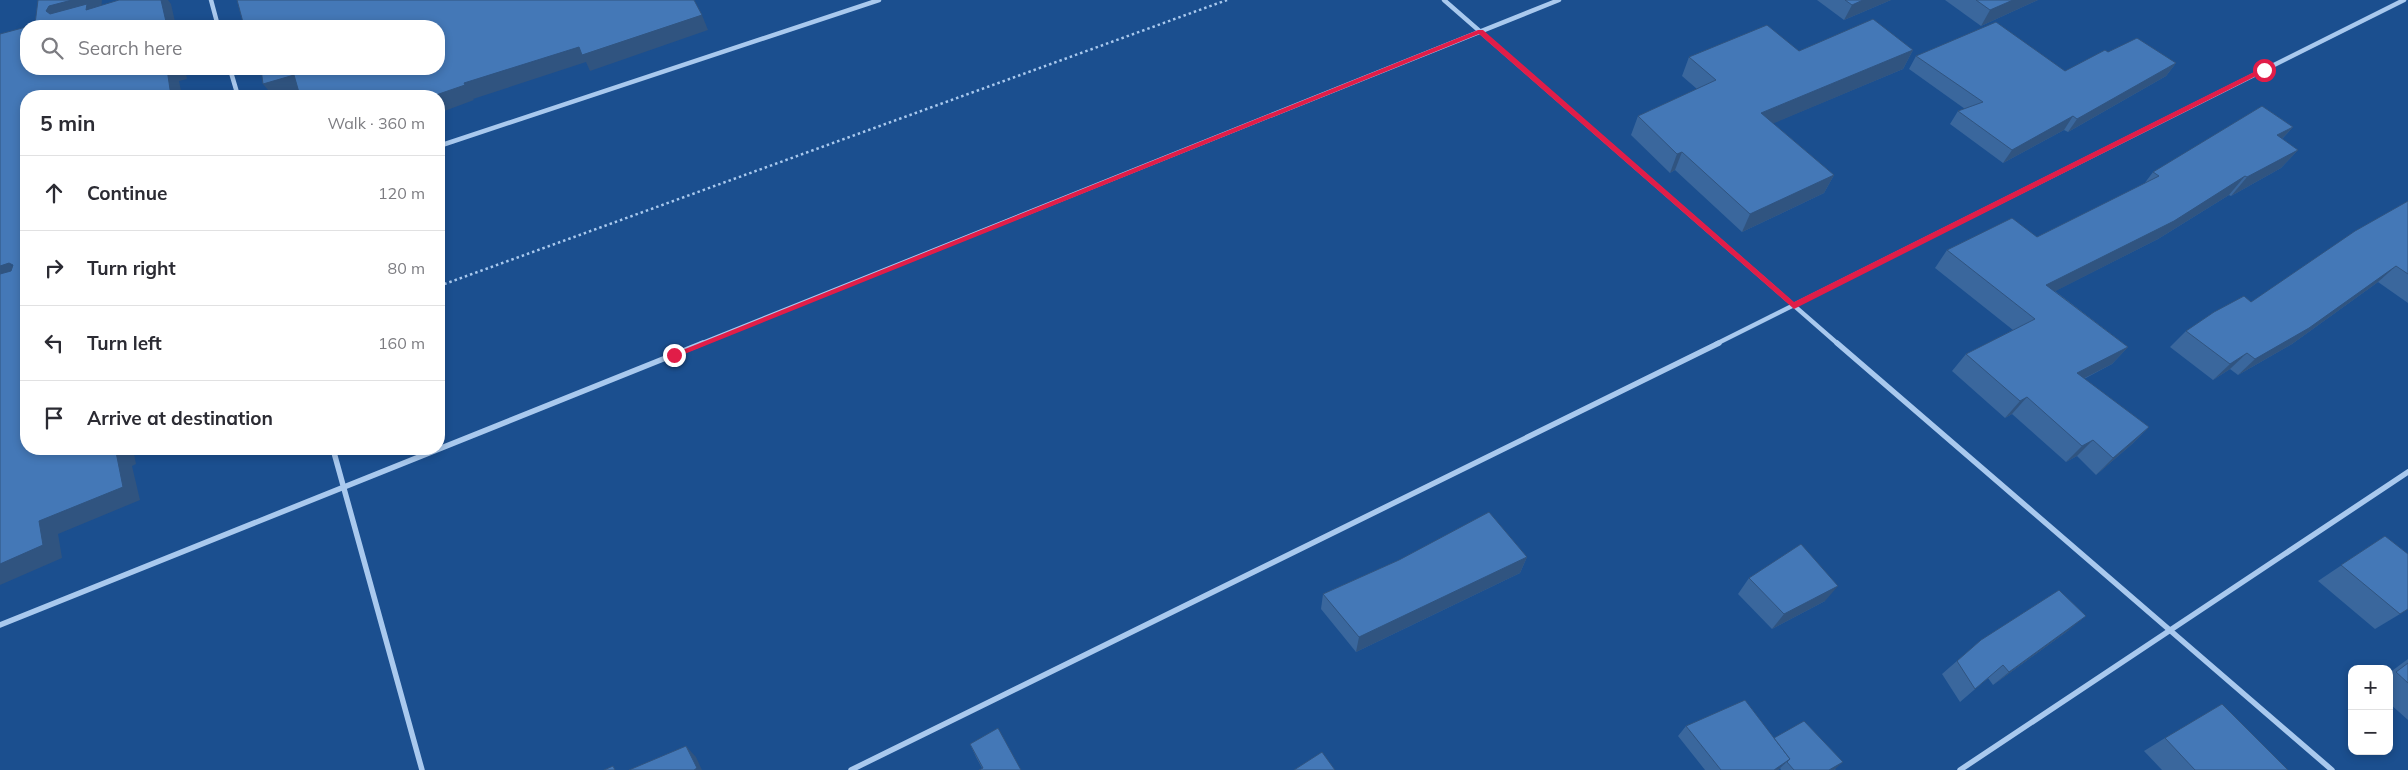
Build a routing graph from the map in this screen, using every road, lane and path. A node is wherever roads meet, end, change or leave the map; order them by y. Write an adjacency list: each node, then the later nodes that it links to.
1 (211, 0): 7 (street)
2 (879, 0): 11 (street)
3 (1227, 0): 12 (path)
4 (1444, 0): 8 (street)
5 (1559, 0): 8 (street)
6 (2404, 0): 13 (street)
7 (216, 20)
8 (1480, 32): 13 (street); 14 (street)
9 (232, 75): 10 (street)
10 (236, 90)
11 (445, 144)
12 (445, 284)
13 (1794, 306): 20 (street); 22 (street)
14 (445, 447)
15 (335, 455): 18 (street)
16 (426, 455): 18 (street)
17 (2408, 472): 20 (street)
18 (344, 488): 19 (street); 21 (street)
19 (0, 625)
20 (2170, 629): 23 (street); 24 (street)
21 (422, 770)
22 (850, 770)
23 (1960, 770)
24 (2332, 770)

